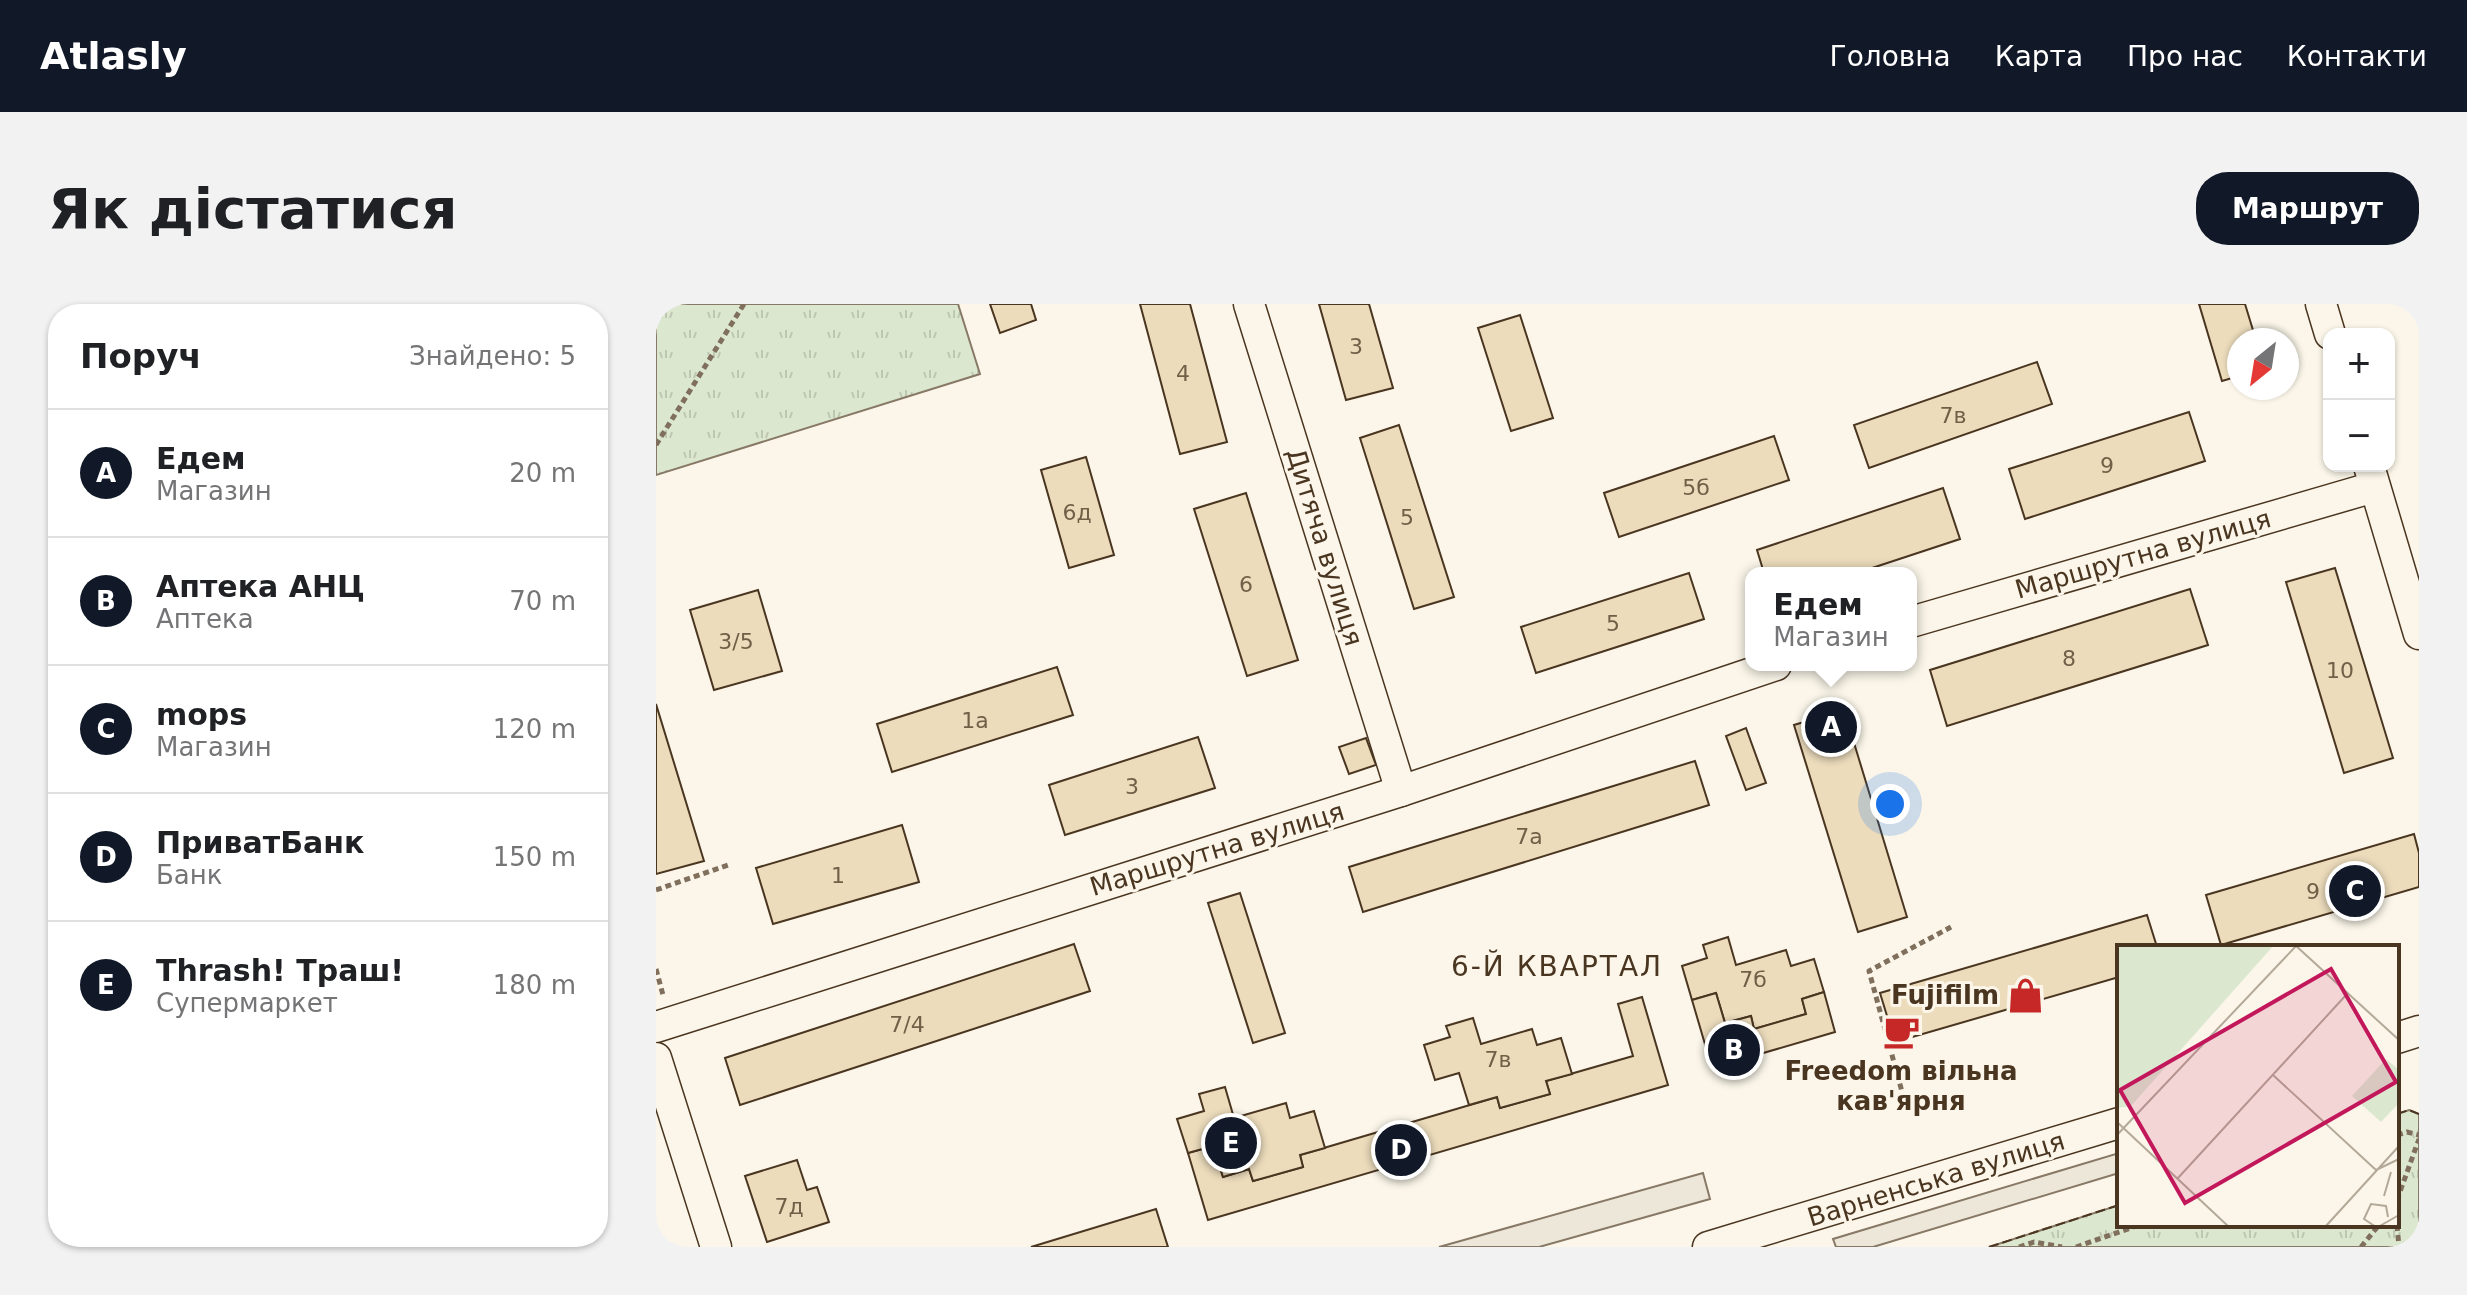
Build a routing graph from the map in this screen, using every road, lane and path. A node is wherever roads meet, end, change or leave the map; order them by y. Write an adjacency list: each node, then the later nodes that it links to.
1 (744, 304): 5 (path)
2 (1249, 304): 10 (street, Дитяча вулиця)
3 (2321, 304): 4 (street)
4 (2328, 328)
5 (656, 445)
6 (2372, 476): 7 (street, Маршрутна вулиця); 8 (street)
7 (1917, 620)
8 (2419, 634)
9 (1758, 671): 10 (street, Маршрутна вулиця)
10 (1401, 791): 16 (street, Маршрутна вулиця)
11 (731, 864): 12 (path)
12 (656, 890)
13 (1951, 927): 20 (path)
14 (656, 969): 15 (path)
15 (656, 1003)
16 (656, 1027)
17 (2419, 1031): 18 (street)
18 (2399, 1037)
19 (656, 1058): 28 (street)
20 (1904, 1099)
21 (2117, 1124): 29 (street, Варненська вулиця)
22 (2399, 1134): 23 (path)
23 (2419, 1137): 24 (path)
24 (2399, 1194)
25 (2133, 1227): 32 (path)
26 (2377, 1227): 33 (path)
27 (2397, 1227): 34 (path)
28 (716, 1247)
29 (1708, 1247)
30 (2019, 1247): 31 (path)
31 (2062, 1247)
32 (2076, 1247)
33 (2361, 1247)
34 (2399, 1247)

